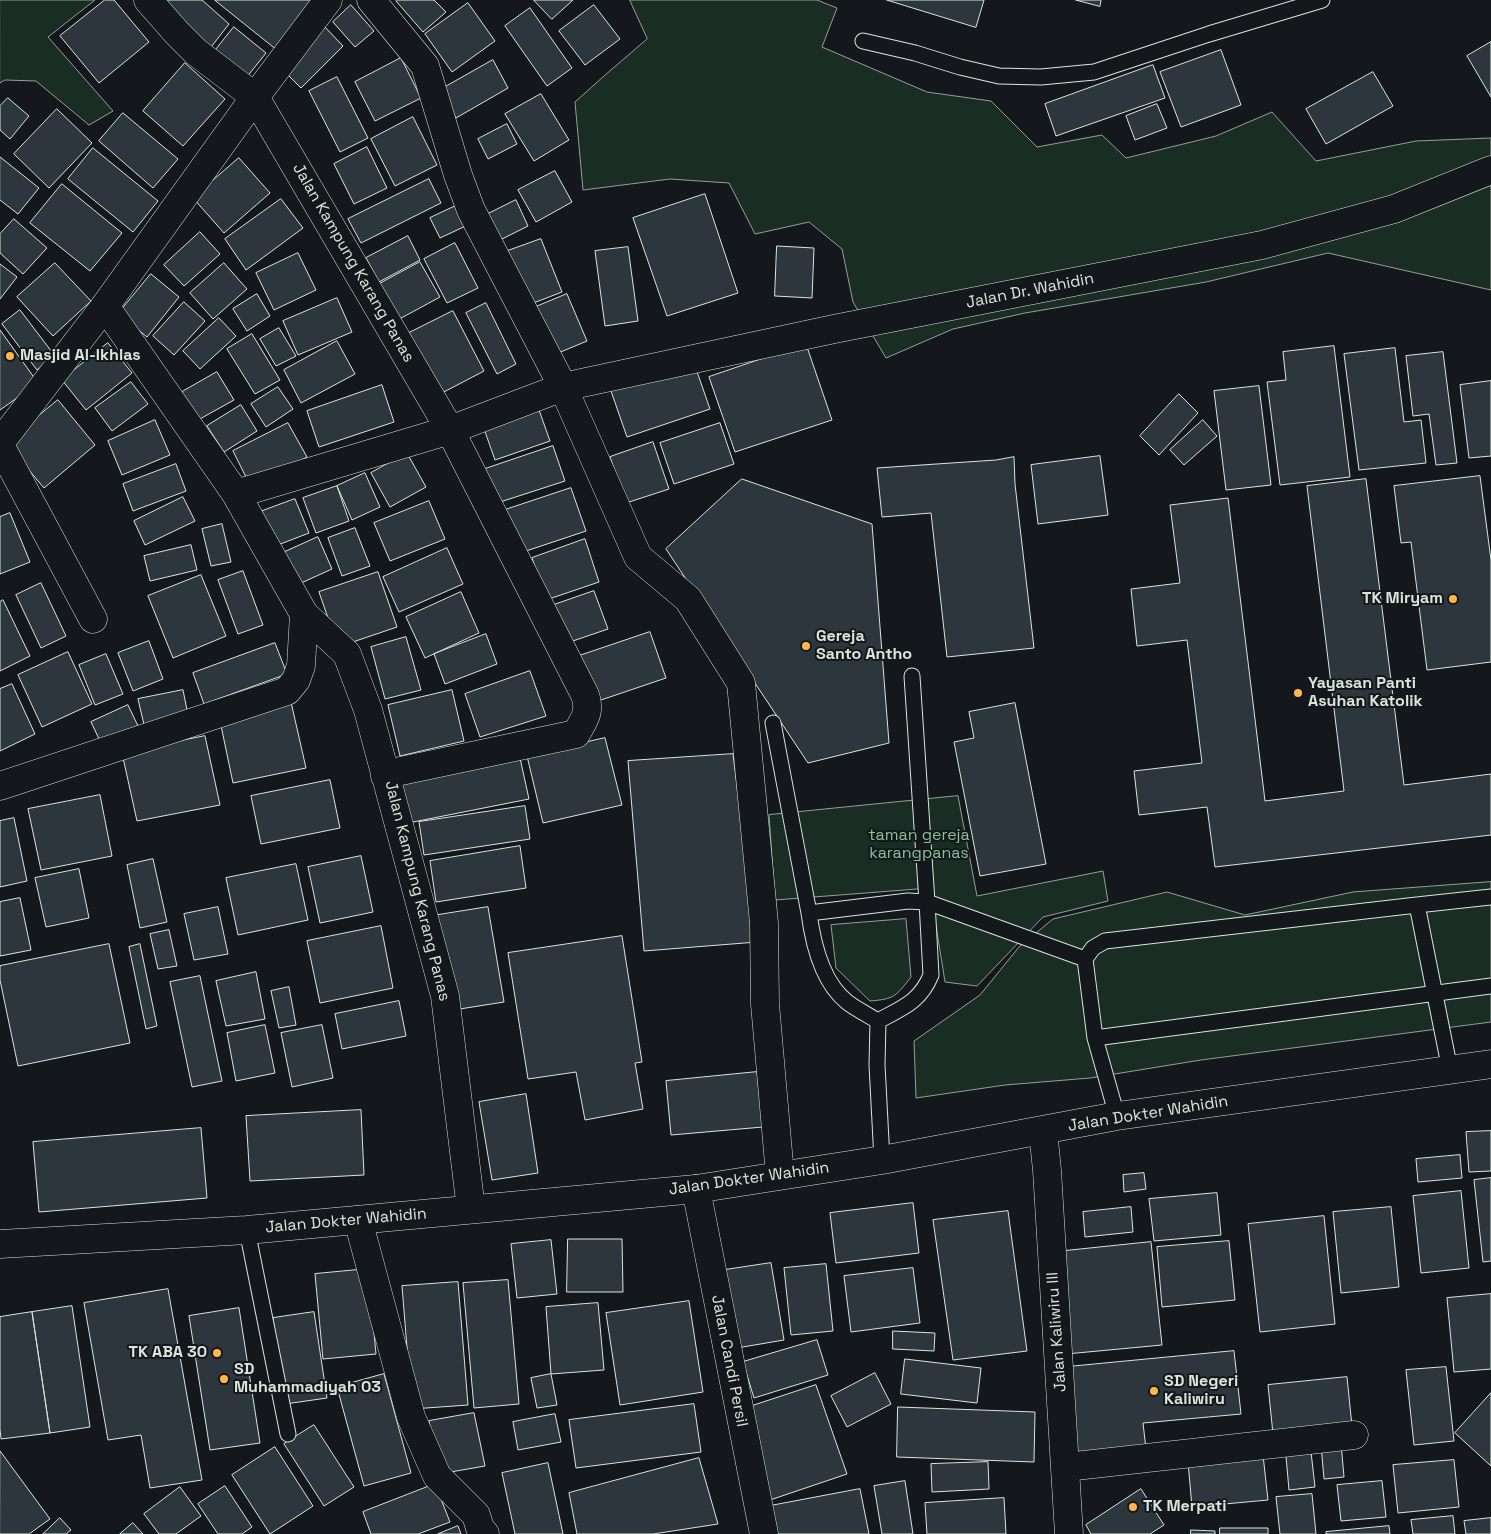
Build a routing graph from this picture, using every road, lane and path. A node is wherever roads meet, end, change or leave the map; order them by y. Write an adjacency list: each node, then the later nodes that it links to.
1 (148, 0): 6 (main road)
2 (328, 0): 6 (main road)
3 (371, 0): 9 (main road)
4 (1322, 0): 5 (lane)
5 (863, 41)
6 (255, 97): 8 (main road); 10 (main road, Jalan Kampung Karang Panas)
7 (1491, 170): 9 (main road, Jalan Dr. Wahidin)
8 (105, 306): 11 (main road); 12 (main road)
9 (562, 387): 10 (main road); 33 (main road)
10 (450, 430): 12 (main road); 17 (main road, Jalan Kampung Karang Panas)
11 (0, 444): 14 (main road)
12 (236, 494): 13 (main road)
13 (304, 614): 17 (main road); 18 (main road)
14 (93, 619)
15 (912, 676): 20 (lane)
16 (773, 722): 22 (lane)
17 (385, 776): 35 (main road, Jalan Kampung Karang Panas)
18 (0, 786)
19 (1491, 897): 21 (lane)
20 (927, 902): 22 (lane); 23 (lane); 26 (lane)
21 (1418, 905): 23 (lane); 25 (lane)
22 (809, 913): 26 (lane)
23 (1085, 959): 27 (lane)
24 (1491, 986): 25 (lane)
25 (1436, 994): 27 (lane); 29 (lane)
26 (878, 1021): 32 (lane)
27 (1095, 1038): 30 (lane)
28 (1491, 1064): 29 (main road, Jalan Dokter Wahidin)
29 (1450, 1070): 30 (main road, Jalan Dokter Wahidin)
30 (1117, 1116): 31 (main road, Jalan Dokter Wahidin)
31 (1043, 1131): 32 (main road, Jalan Dokter Wahidin); 41 (main road, Jalan Kaliwiru III)
32 (882, 1160): 33 (main road, Jalan Dokter Wahidin)
33 (780, 1175): 34 (main road, Jalan Dokter Wahidin)
34 (696, 1189): 35 (main road, Jalan Dokter Wahidin); 43 (main road, Jalan Candi Persil)
35 (471, 1209): 36 (main road, Jalan Dokter Wahidin)
36 (358, 1220): 37 (main road, Jalan Dokter Wahidin); 42 (main road)
37 (246, 1230): 38 (main road, Jalan Dokter Wahidin); 39 (lane)
38 (0, 1244)
39 (288, 1434)
40 (1354, 1435): 41 (main road)
41 (1066, 1467): 44 (main road, Jalan Kaliwiru III)
42 (484, 1534)
43 (764, 1534)
44 (1070, 1534)

